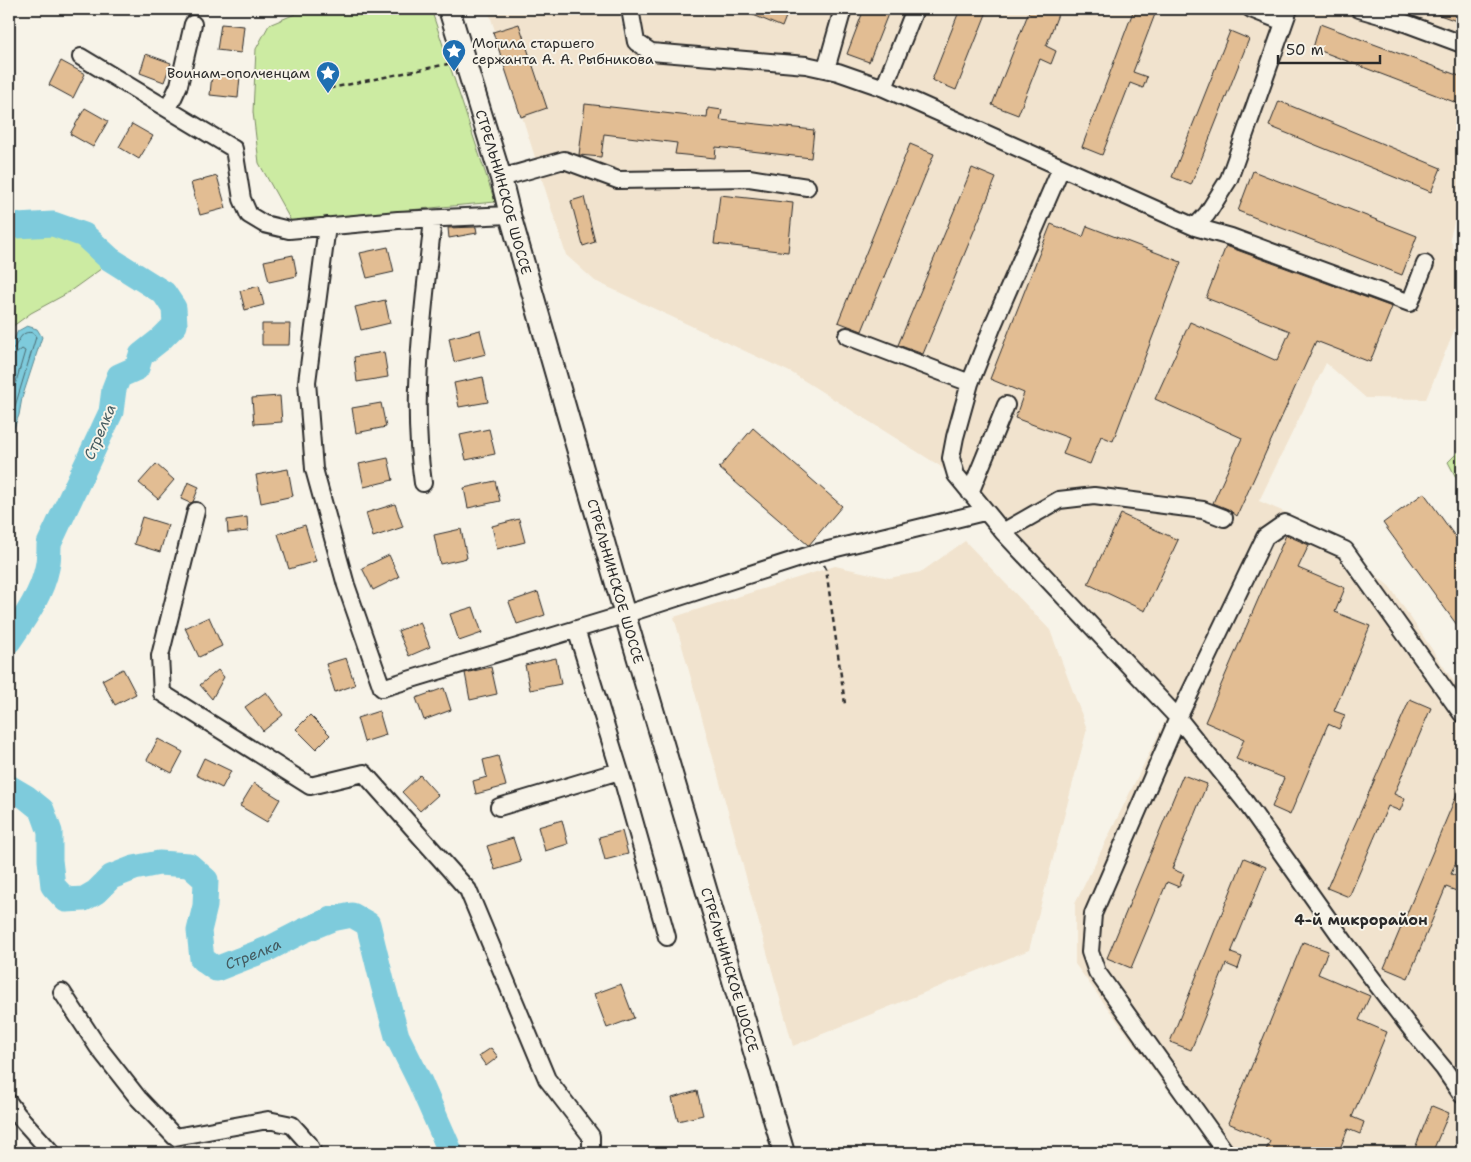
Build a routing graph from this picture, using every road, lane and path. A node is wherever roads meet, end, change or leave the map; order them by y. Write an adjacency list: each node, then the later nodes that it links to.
1 (449, 9): 17 (main road, СТРЕЛЬНИНСКОЕ ШОССЕ)
2 (630, 9): 12 (street)
3 (842, 9): 12 (street)
4 (915, 9): 14 (street)
5 (1251, 9): 7 (street)
6 (1359, 9): 9 (street)
7 (1287, 15): 22 (street)
8 (192, 24): 15 (street)
9 (1462, 44)
10 (81, 57): 15 (street)
11 (456, 63): 13 (path)
12 (826, 70): 14 (street)
13 (320, 74)
14 (884, 88): 16 (street)
15 (168, 109): 21 (street)
16 (1061, 168): 22 (street); 25 (street)
17 (501, 178): 18 (street); 19 (main road, СТРЕЛЬНИНСКОЕ ШОССЕ)
18 (807, 186)
19 (510, 215): 20 (street); 34 (main road, СТРЕЛЬНИНСКОЕ ШОССЕ)
20 (433, 219): 21 (street); 27 (street)
21 (327, 226): 35 (street)
22 (1195, 227): 23 (street)
23 (1425, 264)
24 (847, 336): 25 (street)
25 (970, 383): 28 (street)
26 (1006, 405): 28 (street)
27 (423, 483)
28 (970, 493): 30 (street)
29 (196, 511): 47 (street)
30 (984, 512): 32 (street); 33 (street)
31 (1224, 518): 32 (street)
32 (1003, 532): 38 (street)
33 (816, 553): 34 (street); 36 (path)
34 (625, 614): 35 (street); 48 (main road, СТРЕЛЬНИНСКОЕ ШОССЕ)
35 (576, 630): 39 (street)
36 (845, 704)
37 (1462, 714): 38 (street)
38 (1178, 718): 43 (street); 49 (street)
39 (619, 771): 40 (street); 41 (street)
40 (499, 807)
41 (667, 937)
42 (62, 992): 46 (street)
43 (1462, 1095)
44 (9, 1103): 45 (street)
45 (52, 1153)
46 (313, 1153)
47 (591, 1153)
48 (784, 1153)
49 (1226, 1153)

